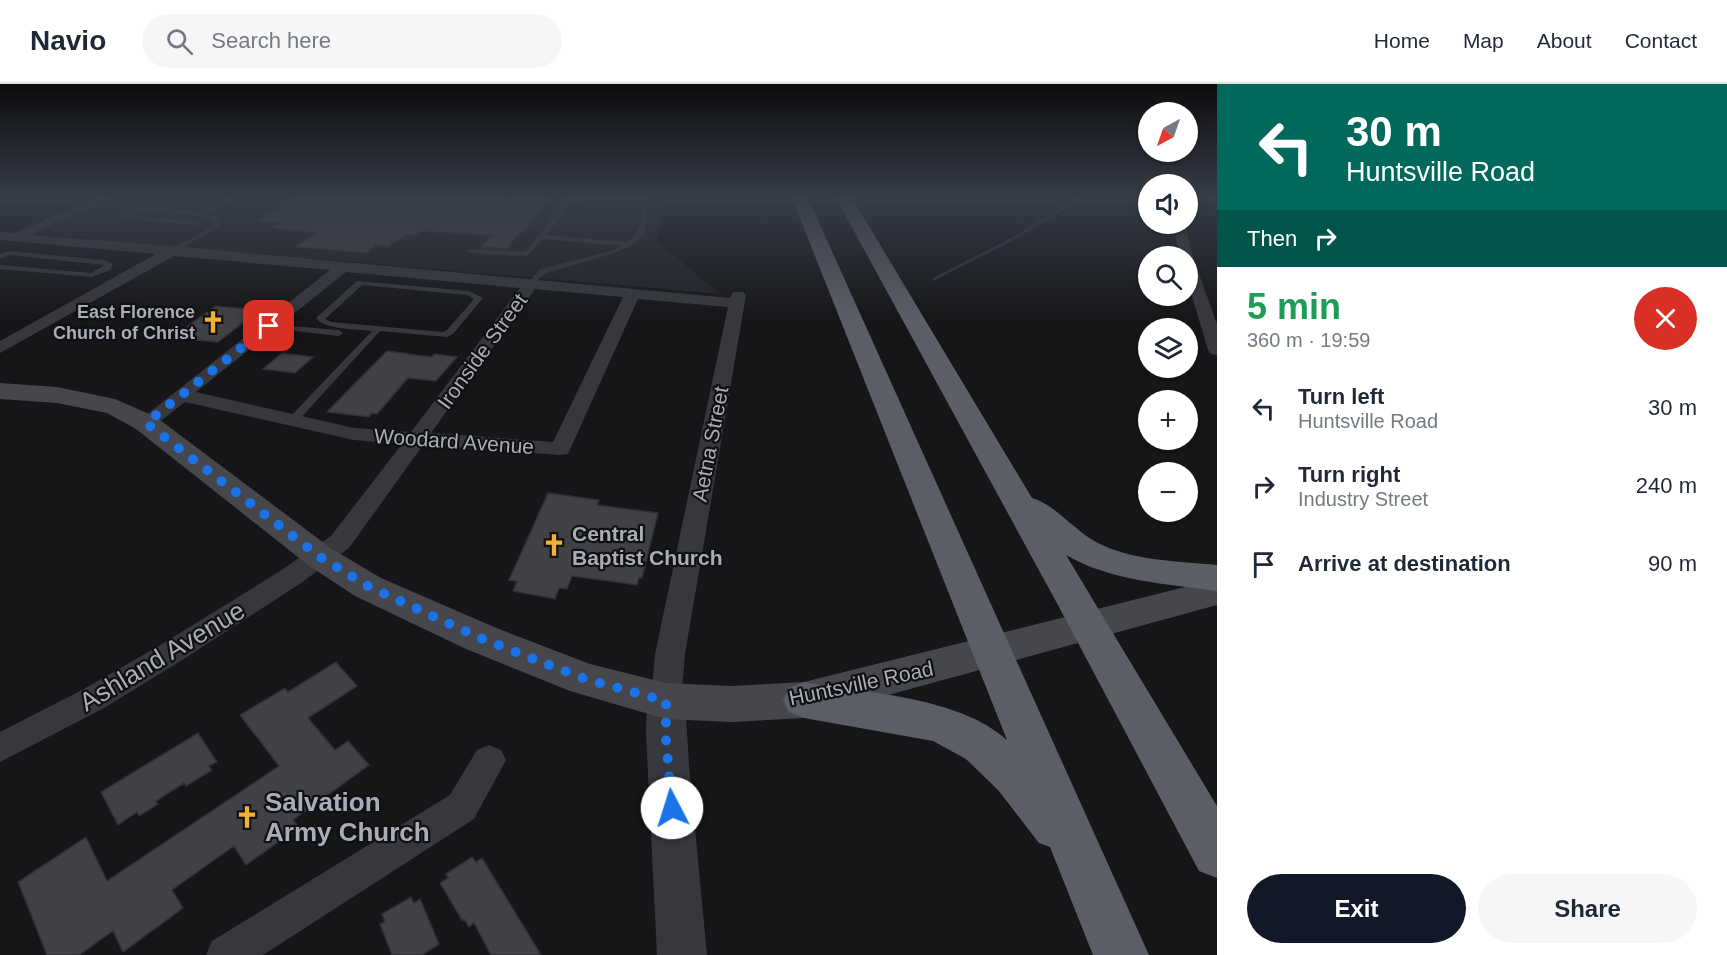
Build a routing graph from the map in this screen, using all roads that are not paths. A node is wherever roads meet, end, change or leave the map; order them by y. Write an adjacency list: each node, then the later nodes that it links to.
1 (39, 239): 8 (street)
2 (193, 239): 10 (lane)
3 (541, 239): 11 (lane)
4 (560, 239): 9 (lane)
5 (638, 239): 9 (lane)
6 (817, 239): 35 (highway)
7 (867, 239): 30 (highway)
8 (55, 240): 10 (street); 12 (lane)
9 (630, 245): 17 (lane)
10 (174, 250): 15 (street); 23 (street)
11 (470, 251)
12 (24, 254): 13 (lane); 14 (lane)
13 (0, 257)
14 (0, 267)
15 (343, 267): 16 (street); 21 (street)
16 (393, 272): 17 (street); 18 (lane)
17 (531, 284): 20 (street); 29 (street, Ironside Street)
18 (379, 285): 22 (lane); 22 (lane)
19 (1198, 290): 24 (street)
20 (632, 294): 29 (street, Woodard Avenue); 37 (street, Aetna Street)
21 (269, 326): 22 (lane); 26 (street)
22 (375, 333): 27 (lane)
23 (0, 348)
24 (1217, 350)
25 (1, 391): 28 (main road, Huntsville Road)
26 (182, 395): 27 (street, Woodard Avenue); 28 (street)
27 (292, 421): 29 (street, Woodard Avenue)
28 (146, 423): 31 (main road, Huntsville Road)
29 (417, 438): 31 (street, Ironside Street)
30 (1010, 489): 32 (highway); 34 (highway)
31 (320, 557): 37 (main road, Huntsville Road); 38 (street, Ashland Avenue)
32 (1217, 578)
33 (1217, 592): 34 (main road, Huntsville Road)
34 (1089, 624): 35 (main road, Huntsville Road); 40 (highway)
35 (994, 652): 36 (main road, Huntsville Road); 41 (highway)
36 (804, 700): 37 (main road, Huntsville Road); 41 (highway)
37 (666, 701): 43 (street)
38 (0, 748)
39 (489, 760): 42 (street)
40 (1217, 853)
41 (1078, 854): 44 (highway)
42 (226, 955)
43 (682, 955)
44 (1121, 955)

